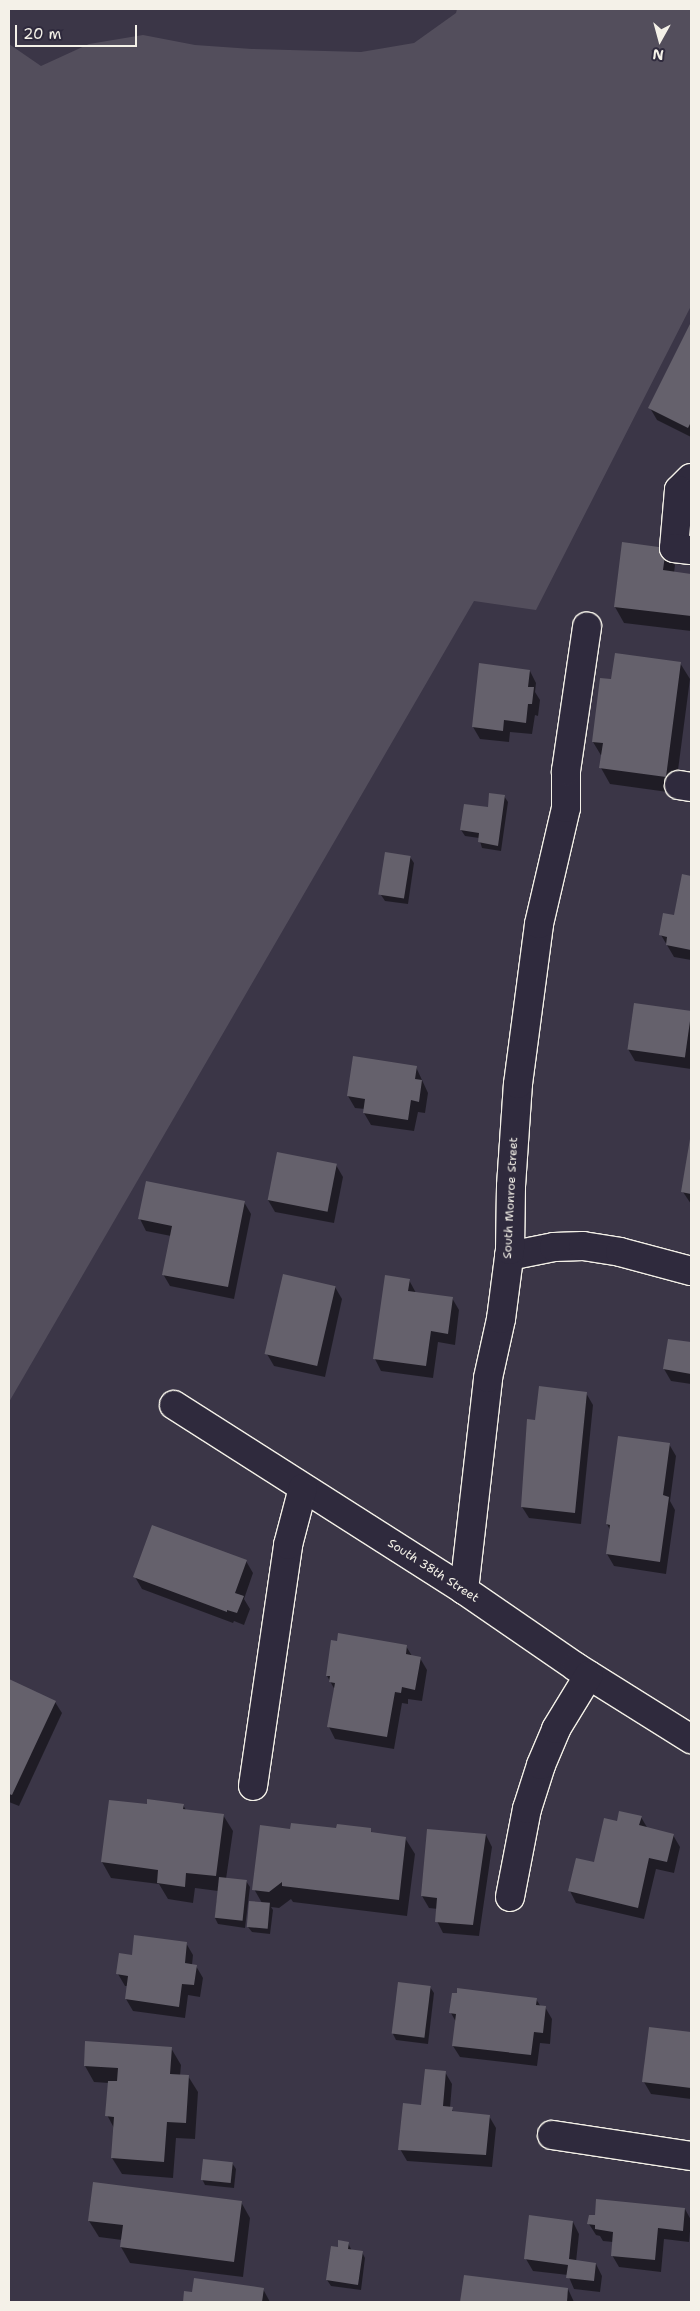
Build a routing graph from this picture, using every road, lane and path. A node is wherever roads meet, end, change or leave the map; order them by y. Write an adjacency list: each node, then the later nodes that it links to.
1 (691, 478): 2 (street)
2 (691, 550)
3 (587, 627): 4 (street, South Monroe Street)
4 (509, 1256): 5 (street); 8 (street, South Monroe Street)
5 (691, 1271)
6 (174, 1405): 7 (street, South 38th Street)
7 (303, 1488): 8 (street, South 38th Street); 11 (street)
8 (464, 1590): 9 (street, South 38th Street)
9 (589, 1675): 10 (street, South 38th Street); 12 (street)
10 (691, 1739)
11 (253, 1786)
12 (510, 1897)
13 (552, 2135): 14 (street)
14 (691, 2156)

